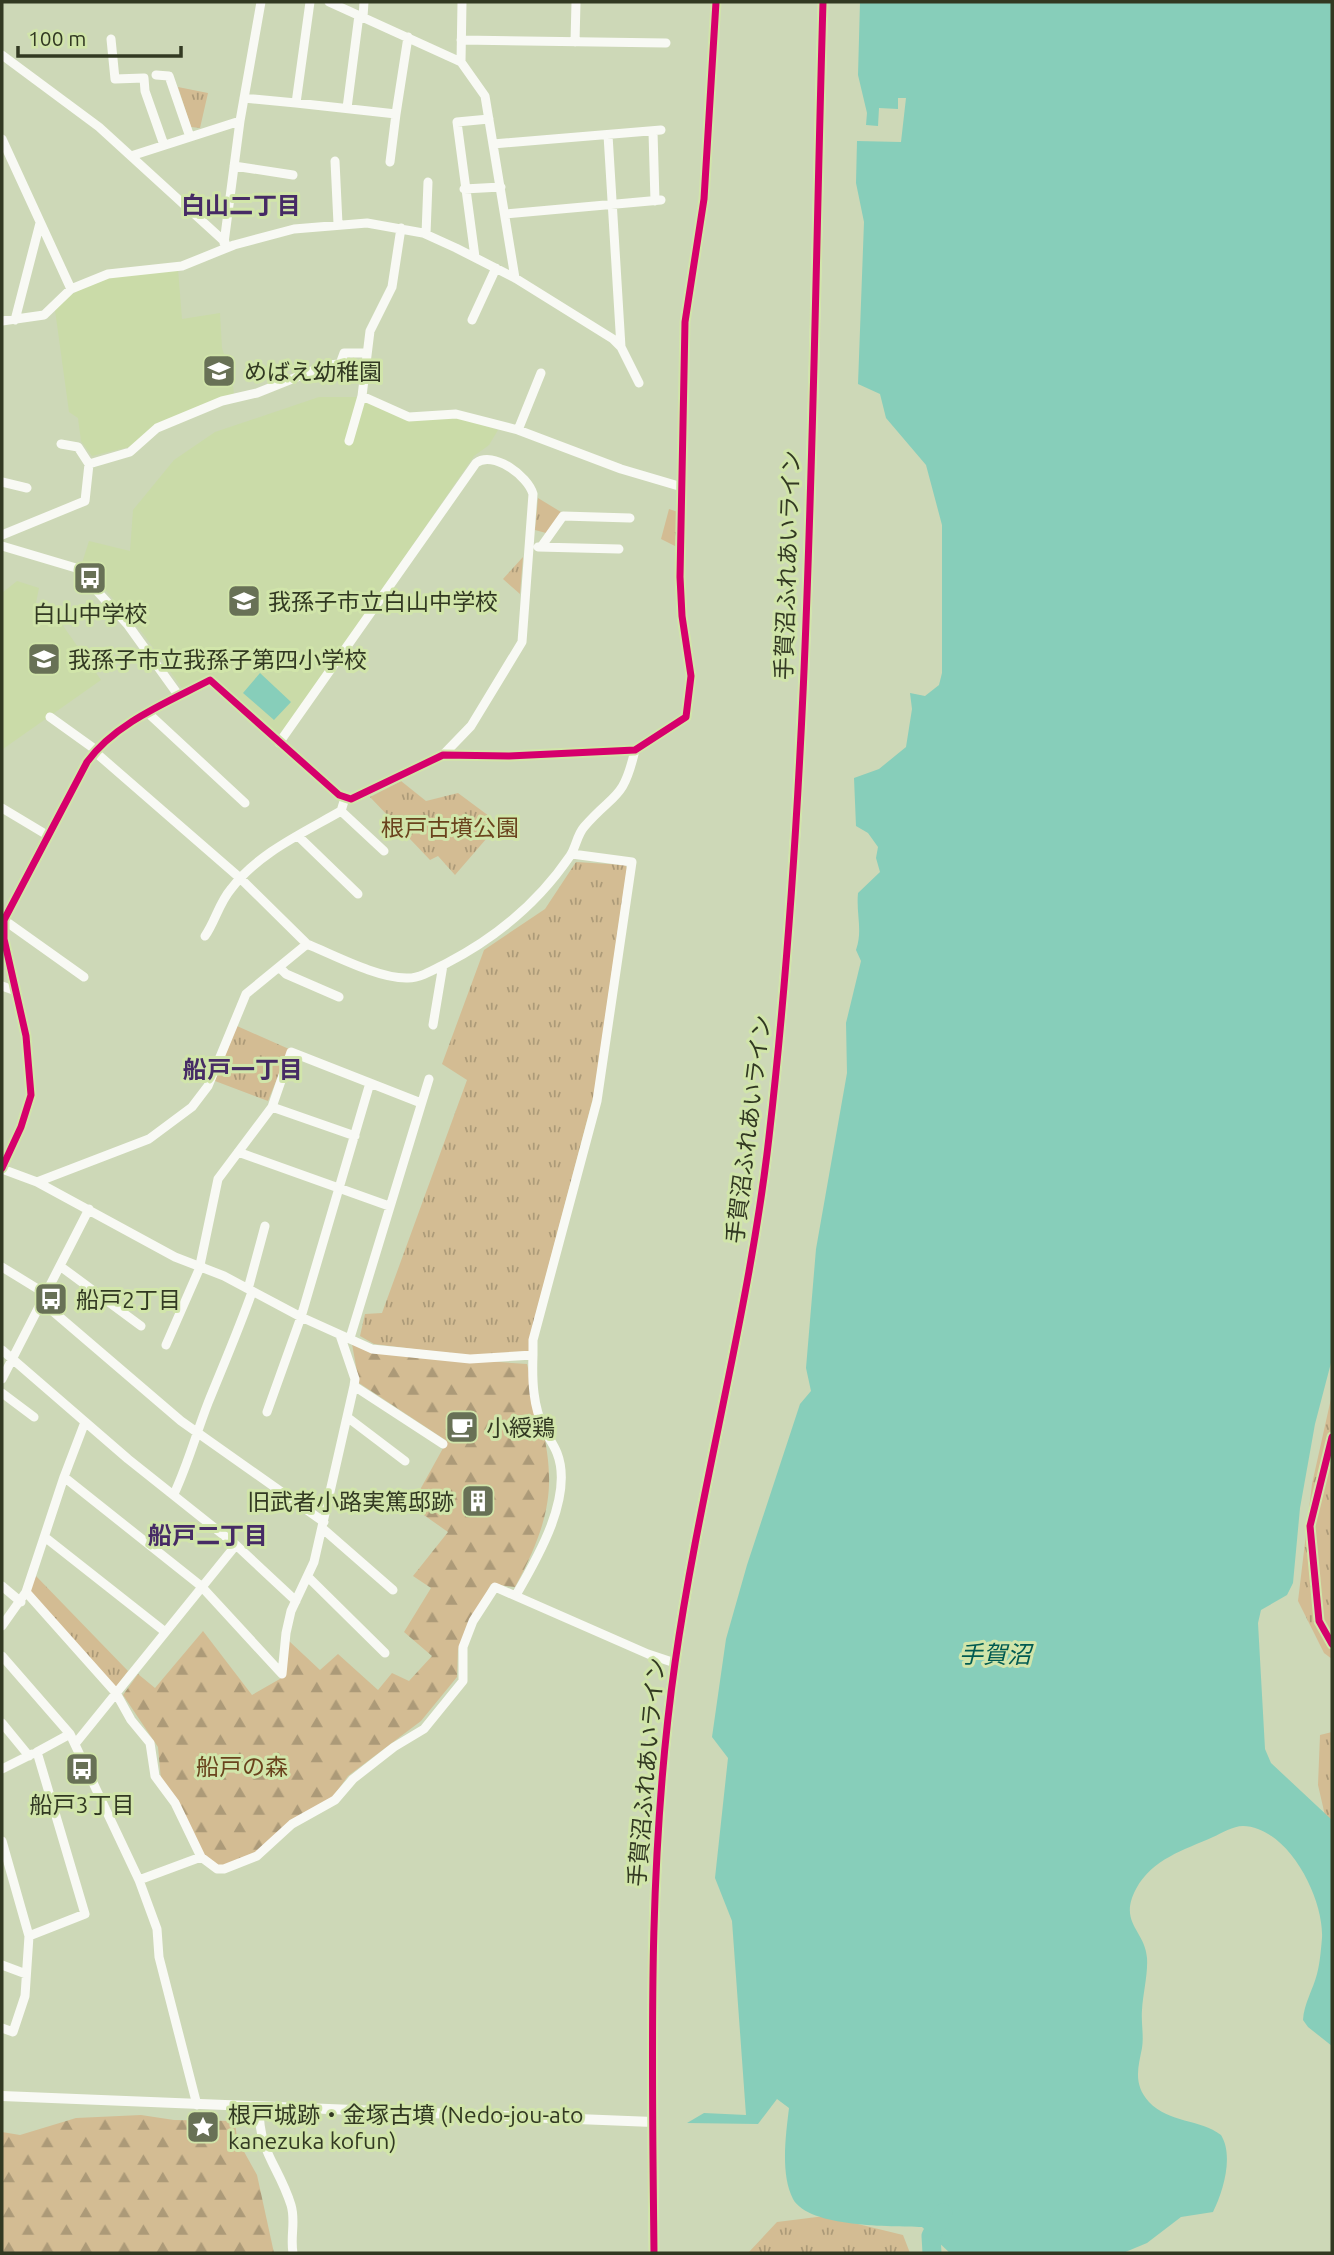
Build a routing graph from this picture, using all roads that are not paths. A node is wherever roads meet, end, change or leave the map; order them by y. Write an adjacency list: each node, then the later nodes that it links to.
1 (261, 2): 18 (street)
2 (310, 2): 19 (street)
3 (328, 2): 9 (street)
4 (364, 2): 9 (street)
5 (462, 2): 12 (street)
6 (576, 2): 13 (street)
7 (716, 2): 61 (street)
8 (823, 2): 147 (street, 手賀沼ふれあいライン)
9 (361, 16): 10 (street); 20 (street)
10 (408, 37): 16 (street); 21 (street)
11 (111, 39): 28 (street)
12 (461, 40): 13 (street); 16 (street)
13 (575, 42): 14 (street)
14 (666, 43)
15 (2, 55): 29 (street)
16 (461, 62): 22 (street)
17 (156, 75): 25 (street)
18 (244, 98): 19 (street); 23 (street)
19 (296, 103): 20 (street)
20 (347, 108): 21 (street)
21 (396, 114): 31 (street)
22 (489, 119): 27 (street); 36 (street)
23 (240, 121): 25 (street); 32 (street)
24 (608, 135): 27 (street); 37 (street); 37 (street)
25 (190, 137): 28 (street)
26 (2, 139): 39 (street)
27 (493, 144): 35 (street)
28 (164, 145): 29 (street)
29 (131, 156): 43 (street)
30 (335, 160): 40 (street)
31 (390, 162)
32 (234, 166): 33 (street); 43 (street)
33 (293, 175)
34 (428, 182): 42 (street)
35 (500, 187): 36 (street); 38 (street)
36 (464, 189): 44 (street)
37 (612, 205): 38 (street); 51 (street)
38 (505, 214): 46 (street)
39 (40, 223): 47 (street); 48 (street)
40 (338, 224): 41 (street); 43 (street)
41 (401, 228): 42 (street); 52 (street)
42 (426, 234): 44 (street)
43 (224, 245): 47 (street)
44 (475, 257): 45 (street)
45 (496, 268): 46 (street); 49 (street)
46 (515, 278): 51 (street)
47 (71, 289): 48 (street)
48 (15, 320): 50 (street)
49 (472, 320)
50 (2, 321)
51 (621, 347): 54 (street)
52 (365, 352): 55 (street); 59 (street)
53 (541, 373): 56 (street)
54 (639, 383)
55 (362, 396): 56 (street); 57 (street)
56 (518, 430): 61 (street)
57 (349, 441)
58 (61, 444): 59 (street)
59 (89, 464): 64 (street)
60 (2, 482): 62 (street)
61 (681, 487): 73 (street)
62 (27, 488)
63 (630, 518): 67 (street)
64 (2, 536)
65 (2, 546): 69 (street)
66 (529, 547): 67 (street); 72 (street); 75 (street)
67 (541, 547): 68 (street)
68 (620, 549)
69 (179, 696): 70 (street); 72 (street)
70 (149, 715): 74 (street); 77 (street)
71 (50, 718): 74 (street)
72 (279, 743): 76 (street)
73 (635, 750): 75 (street); 83 (street)
74 (96, 751): 80 (street); 84 (street)
75 (443, 755): 76 (street)
76 (345, 798): 79 (street)
77 (245, 803)
78 (2, 808): 80 (street)
79 (341, 811): 81 (street); 82 (street)
80 (47, 835): 86 (street)
81 (298, 836): 84 (street); 85 (street)
82 (384, 851)
83 (572, 854): 89 (street); 118 (street)
84 (240, 878): 87 (street); 88 (street)
85 (358, 894)
86 (4, 914): 91 (street); 93 (street)
87 (205, 936)
88 (307, 944): 89 (street); 90 (street)
89 (443, 965): 95 (street)
90 (279, 967): 94 (street); 103 (street)
91 (84, 977)
92 (2, 986): 93 (street)
93 (16, 991): 102 (street)
94 (340, 997)
95 (433, 1025)
96 (429, 1079): 98 (street)
97 (370, 1083): 98 (street); 99 (street); 100 (street)
98 (421, 1103): 105 (street)
99 (272, 1107): 100 (street); 101 (street)
100 (355, 1136): 104 (street)
101 (238, 1152): 104 (street); 108 (street)
102 (2, 1169): 103 (street)
103 (37, 1182): 106 (street)
104 (339, 1188): 105 (street); 113 (street)
105 (389, 1206): 115 (street)
106 (89, 1209): 108 (street); 109 (street)
107 (265, 1226): 111 (street)
108 (200, 1265): 111 (street); 116 (street)
109 (60, 1266): 112 (street); 114 (street)
110 (2, 1267): 112 (street)
111 (250, 1291): 113 (street); 127 (street)
112 (44, 1298): 119 (street); 127 (street)
113 (301, 1317): 115 (street); 123 (street)
114 (141, 1326)
115 (345, 1337): 118 (street); 121 (street)
116 (166, 1345)
117 (2, 1350): 119 (street)
118 (533, 1355): 140 (street)
119 (13, 1359): 120 (street); 126 (street)
120 (2, 1379)
121 (354, 1387): 125 (street); 128 (street)
122 (2, 1393): 124 (street)
123 (267, 1412)
124 (34, 1417)
125 (347, 1417): 129 (street); 132 (street)
126 (85, 1422): 130 (street); 131 (street)
127 (198, 1433): 131 (street); 132 (street)
128 (443, 1444)
129 (405, 1461)
130 (64, 1477): 133 (street); 137 (street)
131 (174, 1494): 134 (street)
132 (323, 1525): 135 (street); 138 (street)
133 (46, 1538): 139 (street); 144 (street)
134 (236, 1545): 137 (street); 141 (street)
135 (308, 1577): 141 (street); 145 (street)
136 (2, 1586): 142 (street)
137 (201, 1586): 141 (street); 144 (street)
138 (393, 1590)
139 (26, 1592): 142 (street); 148 (street)
140 (516, 1595): 147 (street); 155 (street)
141 (296, 1601)
142 (21, 1602): 143 (street)
143 (2, 1626)
144 (164, 1631): 148 (street)
145 (385, 1653)
146 (2, 1656): 150 (street)
147 (675, 1663): 164 (street, 手賀沼ふれあいライン)
148 (116, 1693): 151 (street); 155 (street)
149 (2, 1723): 152 (street)
150 (70, 1734): 151 (street); 152 (street)
151 (75, 1744): 156 (street)
152 (33, 1754): 153 (street); 157 (street)
153 (2, 1769)
154 (2, 1841): 157 (street)
155 (201, 1857): 156 (street)
156 (139, 1880): 162 (street)
157 (29, 1936): 159 (street)
158 (2, 1965): 159 (street)
159 (26, 1974): 160 (street)
160 (2, 2028)
161 (2, 2096): 162 (street)
162 (197, 2105): 163 (street)
163 (259, 2107): 164 (street); 165 (street)
164 (653, 2122): 166 (street, 手賀沼ふれあいライン)
165 (293, 2253)
166 (654, 2253)

